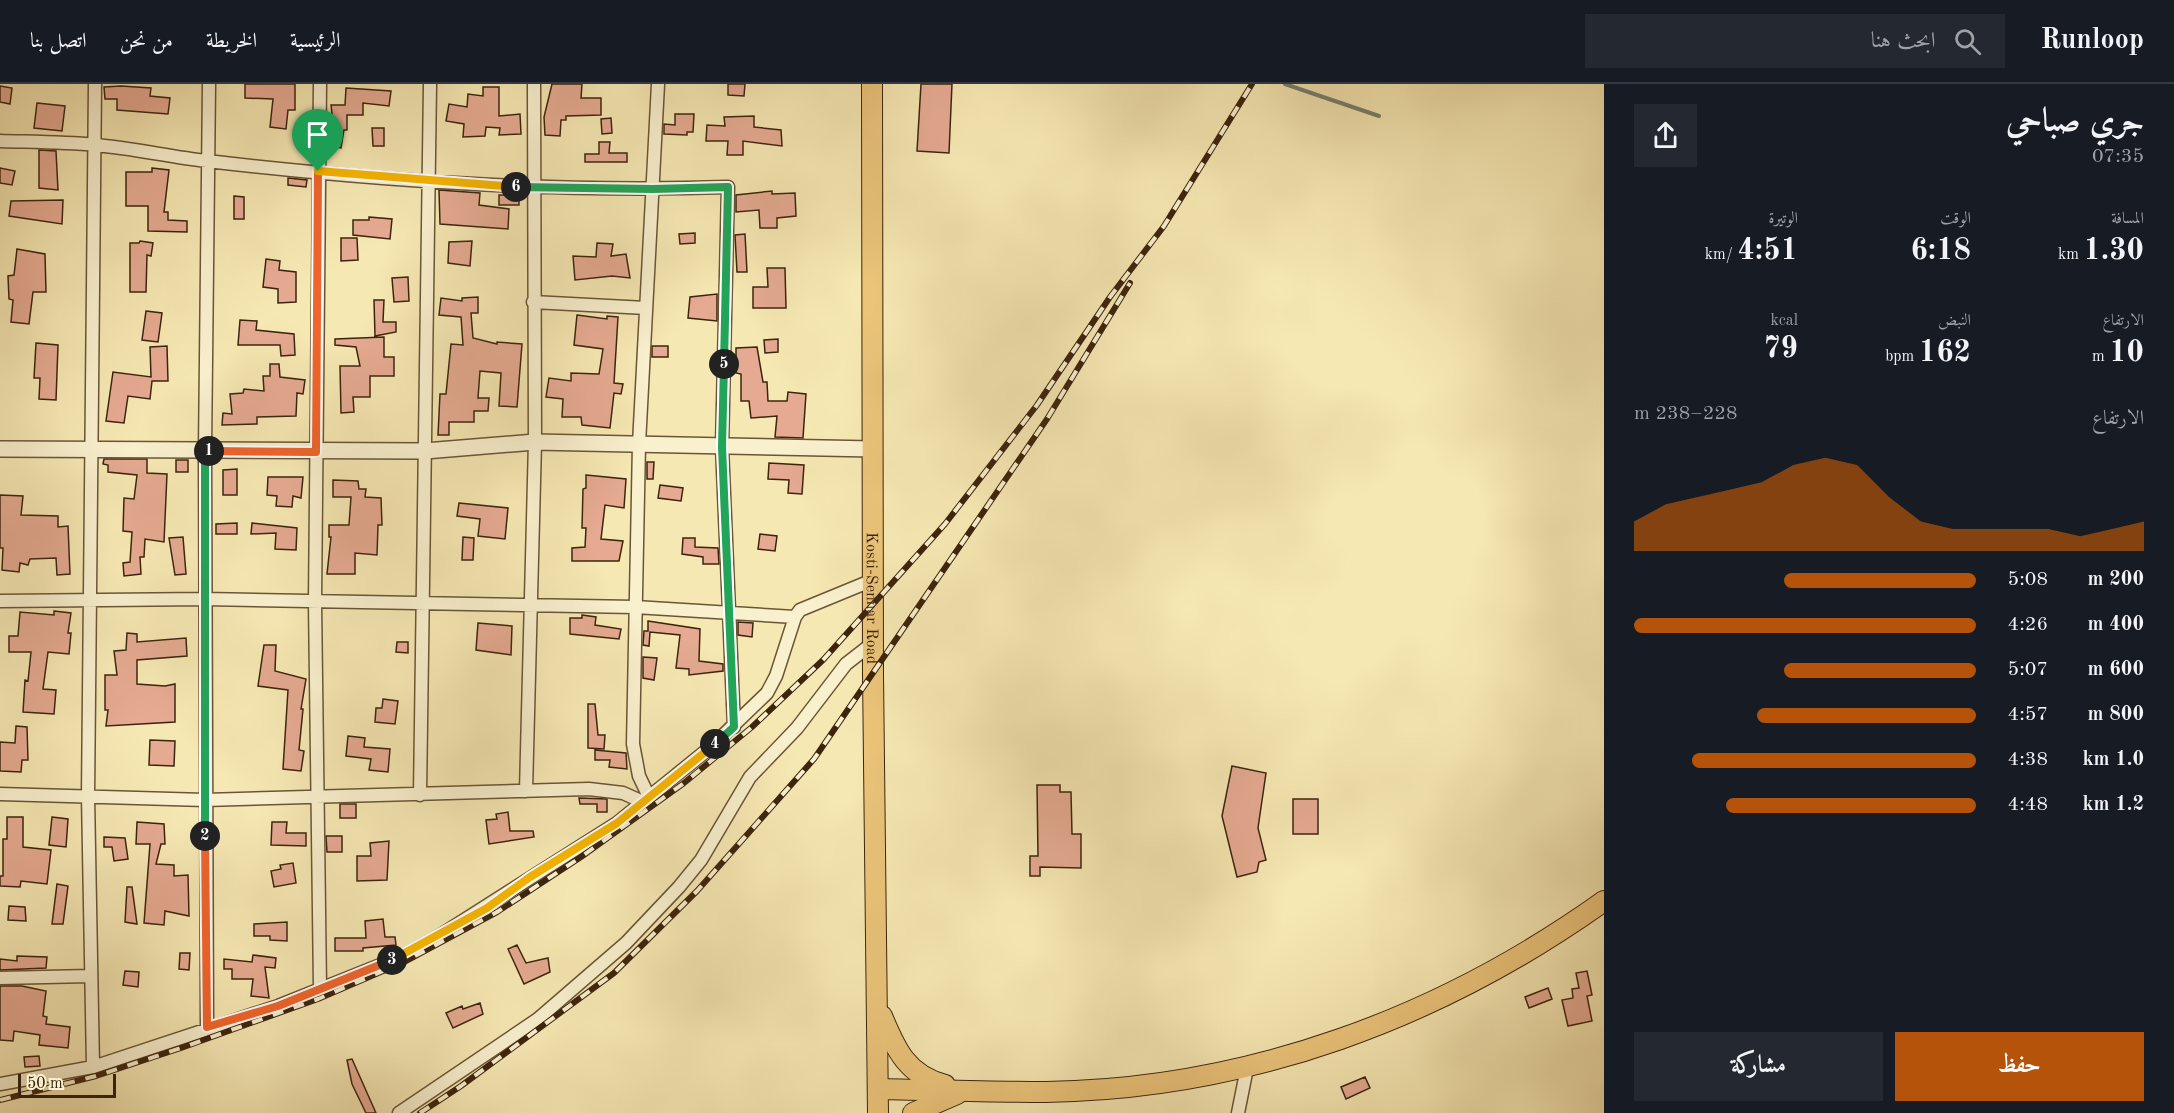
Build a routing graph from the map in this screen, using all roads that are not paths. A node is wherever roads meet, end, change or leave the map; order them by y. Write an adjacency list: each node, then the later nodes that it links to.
1 (95, 84): 9 (street)
2 (209, 84): 10 (street)
3 (320, 84): 11 (street)
4 (430, 84): 12 (street)
5 (534, 84): 13 (street)
6 (658, 84): 14 (street)
7 (872, 84): 21 (highway, Kosti-Sennar Road)
8 (0, 141): 9 (street)
9 (95, 145): 10 (street); 22 (street)
10 (207, 161): 11 (street); 23 (street)
11 (318, 171): 12 (street); 24 (street)
12 (427, 182): 13 (street); 25 (street)
13 (533, 188): 14 (street); 15 (street)
14 (653, 189): 16 (street); 19 (street)
15 (533, 302): 16 (street); 17 (street)
16 (646, 308): 18 (street)
17 (535, 442): 18 (street); 25 (street); 32 (street)
18 (639, 444): 19 (street); 33 (street)
19 (722, 447): 21 (street); 34 (street)
20 (0, 449): 22 (street)
21 (873, 449): 26 (highway, Kosti-Sennar Road)
22 (91, 450): 23 (street); 28 (street)
23 (205, 451): 24 (street); 27 (street)
24 (316, 452): 25 (street); 30 (street)
25 (424, 452): 31 (street)
26 (873, 580): 35 (street); 36 (highway, Kosti-Sennar Road)
27 (205, 599): 28 (street); 30 (street); 43 (street)
28 (91, 600): 29 (street); 41 (street)
29 (0, 601)
30 (315, 602): 31 (street); 42 (street)
31 (421, 604): 32 (street); 40 (street)
32 (530, 606): 33 (street); 38 (street)
33 (635, 607): 34 (street); 44 (street)
34 (728, 614): 35 (street); 37 (street)
35 (795, 617): 37 (street)
36 (873, 643): 49 (highway, Kosti-Sennar Road); 56 (street)
37 (734, 727): 44 (street)
38 (526, 791): 40 (street); 44 (street)
39 (0, 795): 41 (street)
40 (420, 795): 42 (street)
41 (88, 796): 43 (street); 46 (street)
42 (317, 798): 43 (street); 48 (street)
43 (205, 800): 50 (street)
44 (646, 800): 48 (street)
45 (1604, 901): 52 (highway)
46 (90, 976): 47 (street); 51 (street)
47 (0, 978)
48 (320, 988): 50 (street)
49 (877, 1003): 54 (highway, Kosti-Sennar Road); 55 (highway)
50 (207, 1027): 51 (street)
51 (93, 1067): 53 (street)
52 (1247, 1068): 55 (highway); 59 (street)
53 (0, 1084)
54 (878, 1089): 55 (highway); 57 (highway, Kosti-Sennar Road)
55 (965, 1090): 58 (highway)
56 (399, 1113)
57 (878, 1113)
58 (913, 1113)
59 (1238, 1113)

